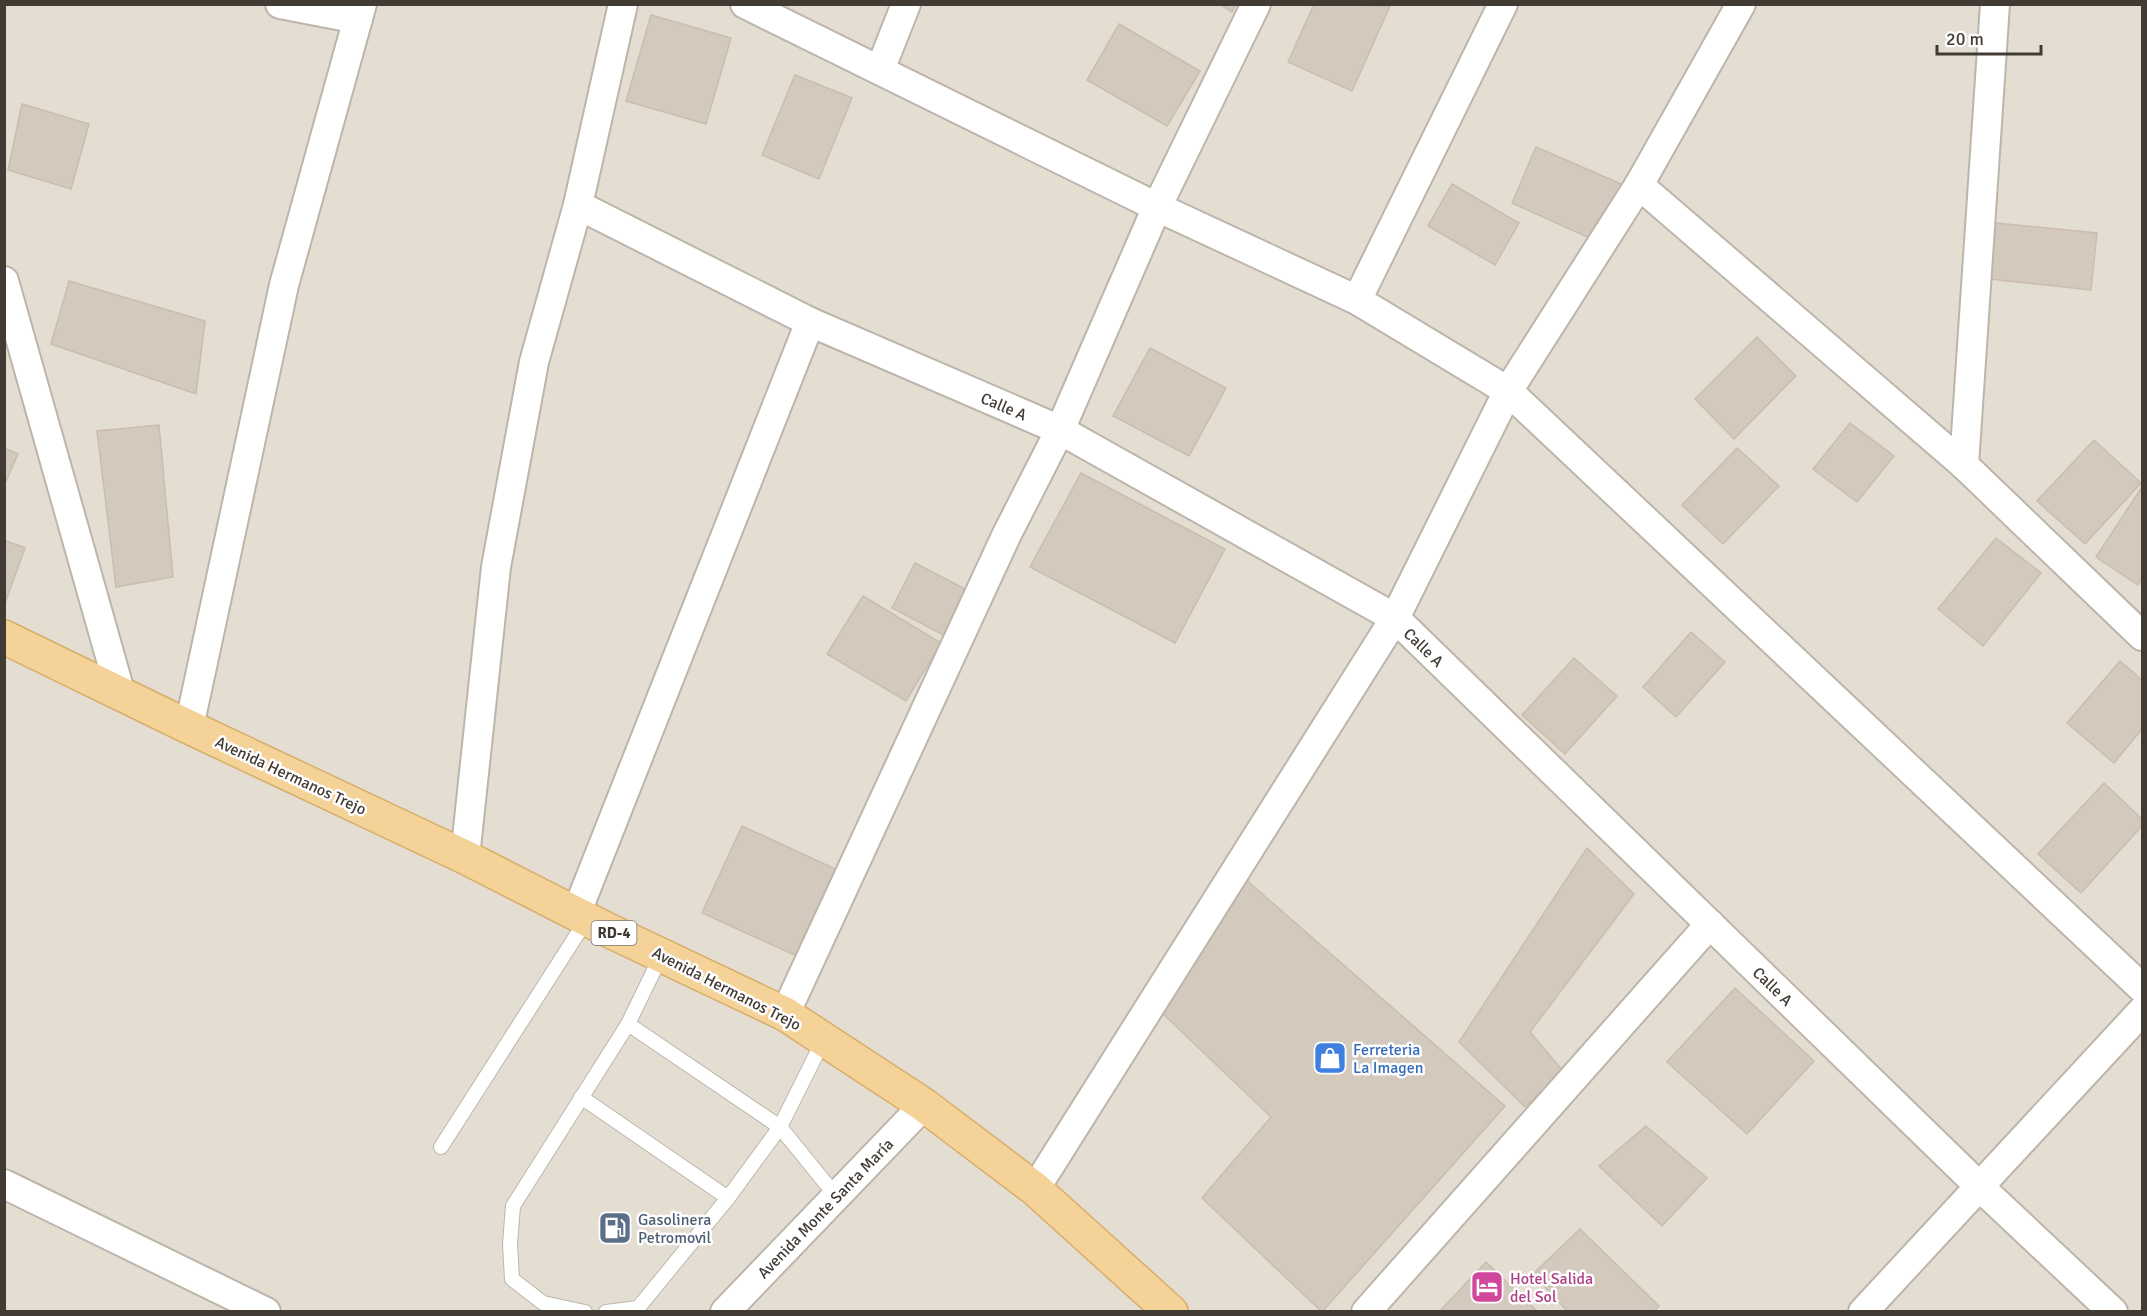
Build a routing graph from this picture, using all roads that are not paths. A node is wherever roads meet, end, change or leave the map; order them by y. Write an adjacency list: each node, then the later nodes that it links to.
1 (280, 4): 9 (street)
2 (623, 4): 12 (street)
3 (745, 4): 10 (street)
4 (906, 4): 10 (street)
5 (1256, 4): 13 (street)
6 (1503, 4): 15 (street)
7 (1741, 4): 11 (street)
8 (1995, 4): 19 (street)
9 (360, 12): 24 (street)
10 (880, 70): 13 (street)
11 (1639, 185): 17 (street); 19 (street)
12 (578, 205): 16 (street, Calle A); 25 (street)
13 (1157, 207): 15 (street); 18 (street)
14 (4, 281): 23 (street)
15 (1357, 300): 17 (street)
16 (810, 322): 18 (street, Calle A); 26 (street)
17 (1508, 391): 20 (street); 29 (street)
18 (1060, 430): 20 (street, Calle A); 31 (street)
19 (1964, 465): 21 (street)
20 (1395, 618): 27 (street, Calle A); 40 (street)
21 (2142, 636)
22 (4, 637): 23 (main road, Avenida Hermanos Trejo / RD-4)
23 (121, 695): 24 (main road, Avenida Hermanos Trejo / RD-4)
24 (189, 727): 25 (main road, Avenida Hermanos Trejo / RD-4)
25 (465, 857): 26 (main road, Avenida Hermanos Trejo / RD-4)
26 (582, 916): 28 (main road, Avenida Hermanos Trejo / RD-4); 37 (lane)
27 (1710, 924): 39 (street, Calle A); 48 (street)
28 (662, 955): 31 (main road, Avenida Hermanos Trejo / RD-4); 32 (lane)
29 (2142, 988)
30 (2142, 1011): 39 (street)
31 (785, 1014): 33 (main road, Avenida Hermanos Trejo / RD-4)
32 (628, 1024): 34 (lane); 36 (lane)
33 (824, 1039): 35 (main road, Avenida Hermanos Trejo / RD-4); 36 (lane)
34 (581, 1097): 42 (lane); 44 (lane)
35 (924, 1105): 40 (main road, Avenida Hermanos Trejo / RD-4); 41 (street, Avenida Monte Santa María)
36 (780, 1127): 41 (lane); 42 (lane)
37 (441, 1148)
38 (4, 1184): 43 (street)
39 (1980, 1187): 49 (street); 50 (street, Calle A)
40 (1035, 1189): 47 (main road, Avenida Hermanos Trejo / RD-4)
41 (836, 1196): 46 (street, Avenida Monte Santa María)
42 (728, 1197): 45 (lane)
43 (266, 1311)
44 (585, 1311)
45 (606, 1311)
46 (726, 1311)
47 (1171, 1311)
48 (1366, 1311)
49 (1863, 1311)
50 (2113, 1311)

